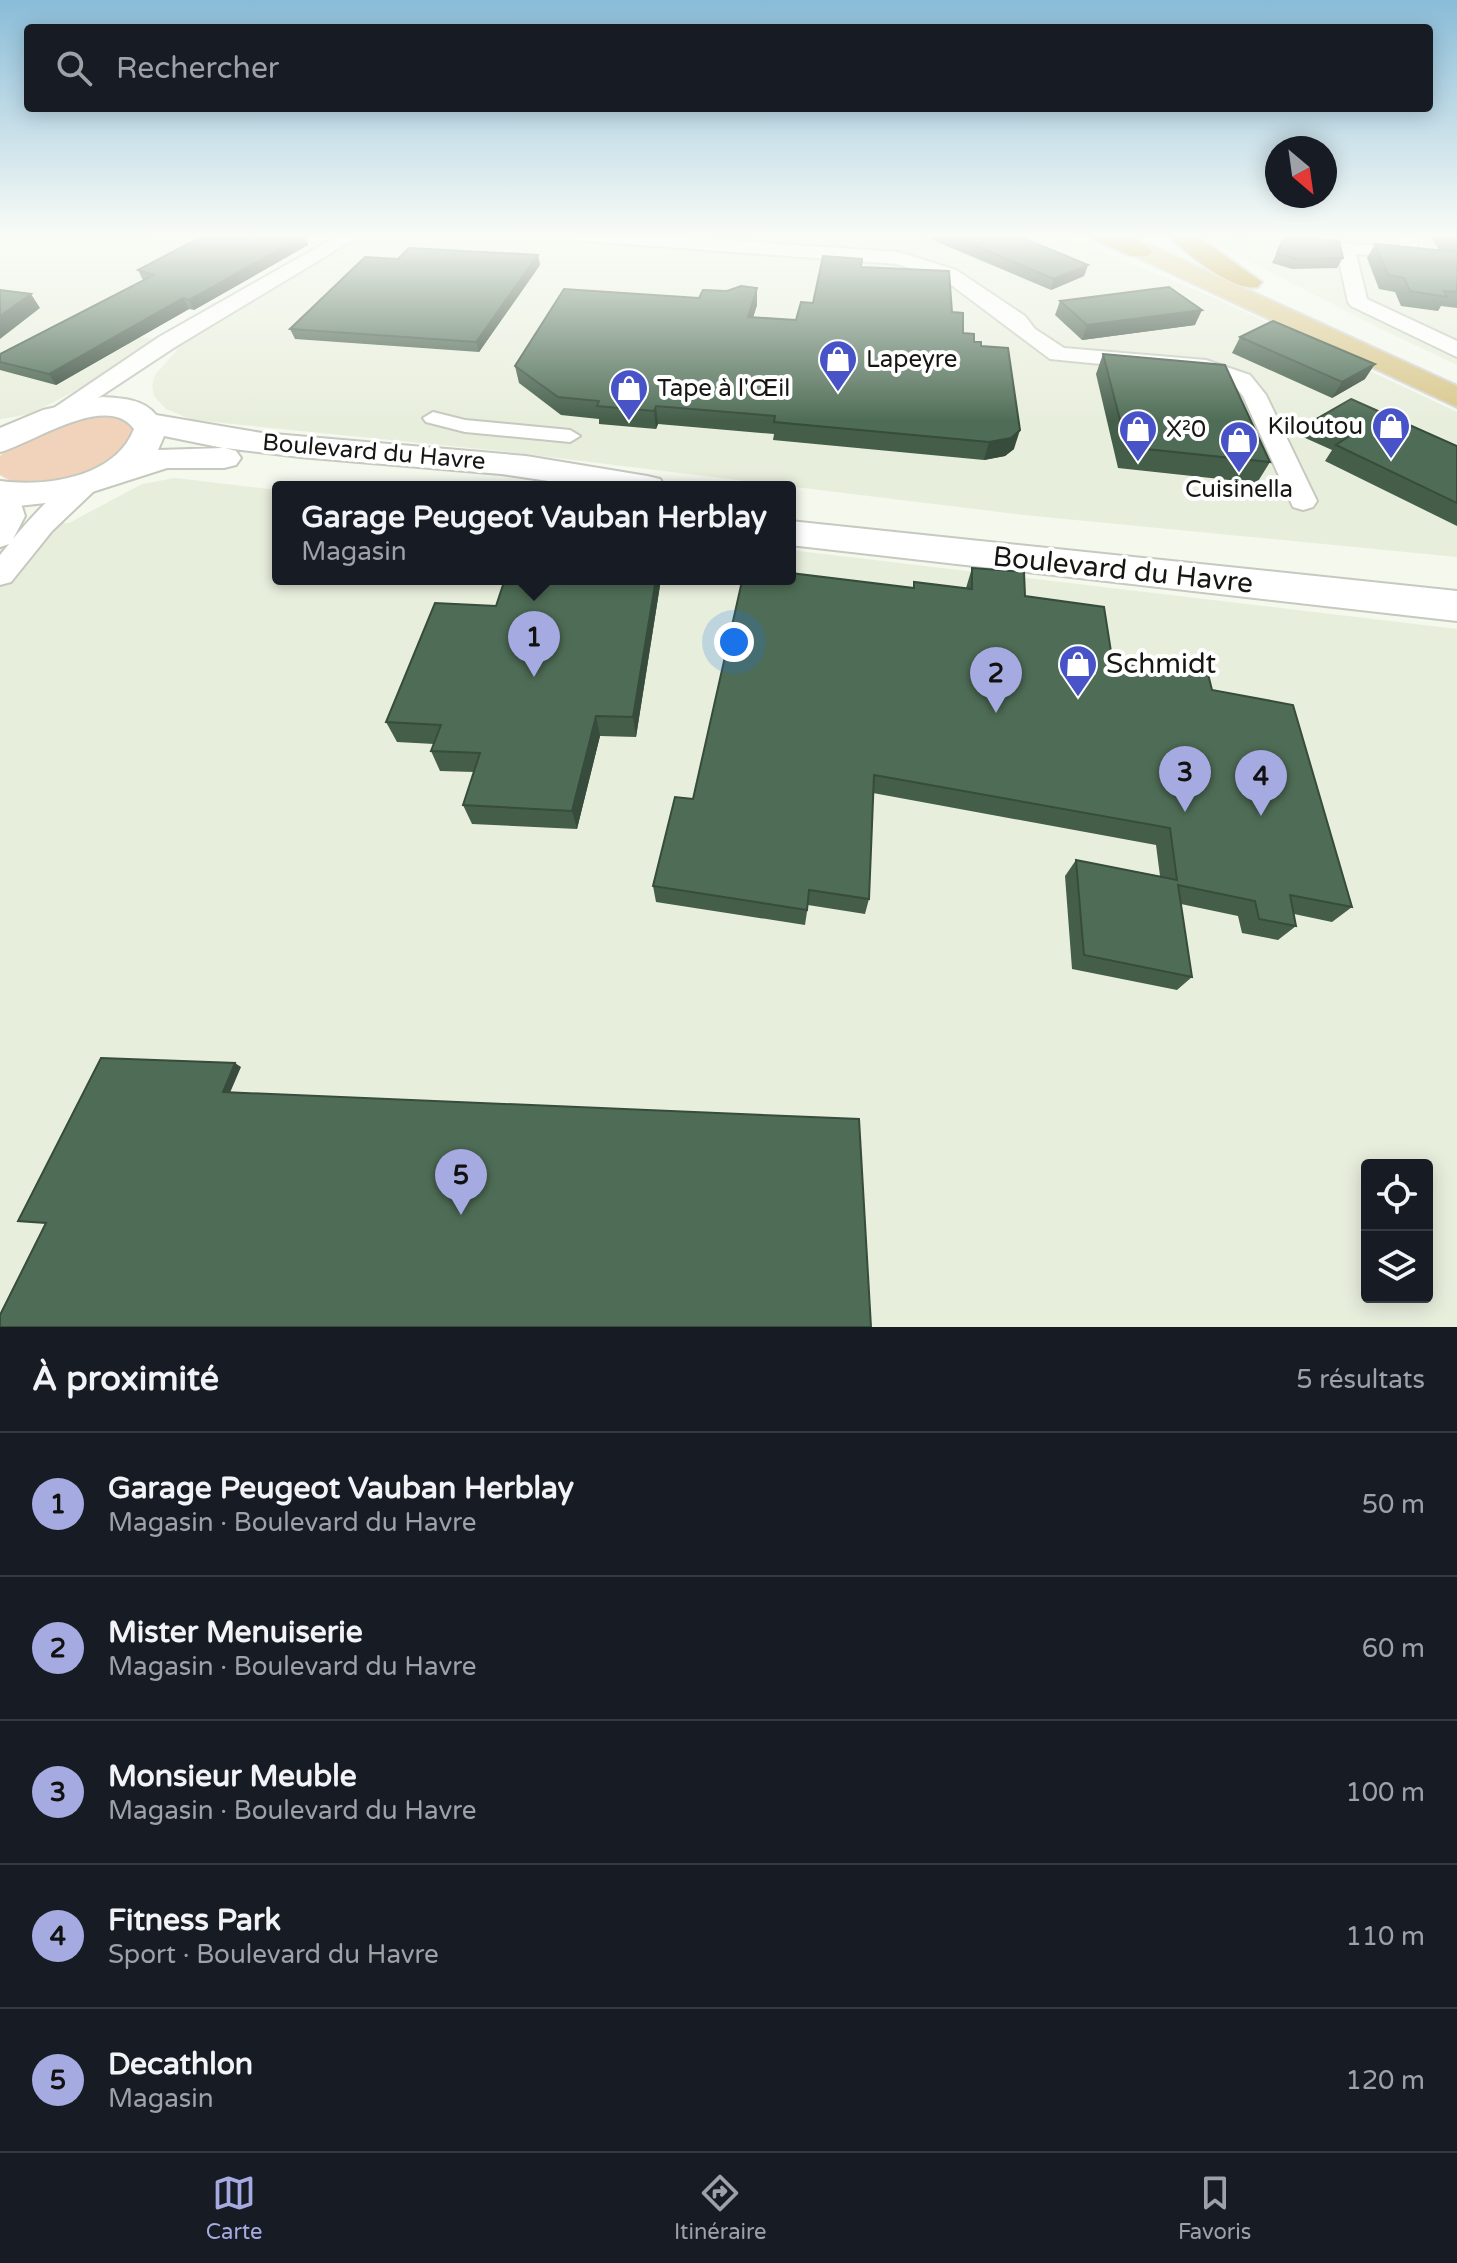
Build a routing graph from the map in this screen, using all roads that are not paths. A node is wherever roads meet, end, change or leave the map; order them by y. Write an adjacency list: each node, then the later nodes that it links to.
1 (245, 297): 6 (street)
2 (982, 297): 20 (street)
3 (1262, 297): 9 (main road)
4 (1269, 297): 8 (main road)
5 (1357, 297): 7 (street)
6 (167, 342): 10 (street); 12 (street)
7 (1457, 350)
8 (1457, 379)
9 (1457, 398)
10 (140, 417): 12 (main road, Boulevard du Havre); 16 (main road); 18 (main road, Boulevard du Havre)
11 (433, 418): 14 (street)
12 (44, 419): 13 (main road, Boulevard du Havre); 15 (main road)
13 (0, 427)
14 (570, 436)
15 (0, 442)
16 (99, 478): 17 (main road, Boulevard du Havre); 19 (main road, Boulevard du Havre); 24 (street)
17 (435, 481)
18 (612, 481)
19 (3, 493): 23 (street)
20 (1303, 501)
21 (796, 509): 25 (main road, Boulevard du Havre)
22 (796, 534): 26 (main road, Boulevard du Havre)
23 (0, 537)
24 (0, 575)
25 (1457, 577)
26 (1457, 606)

